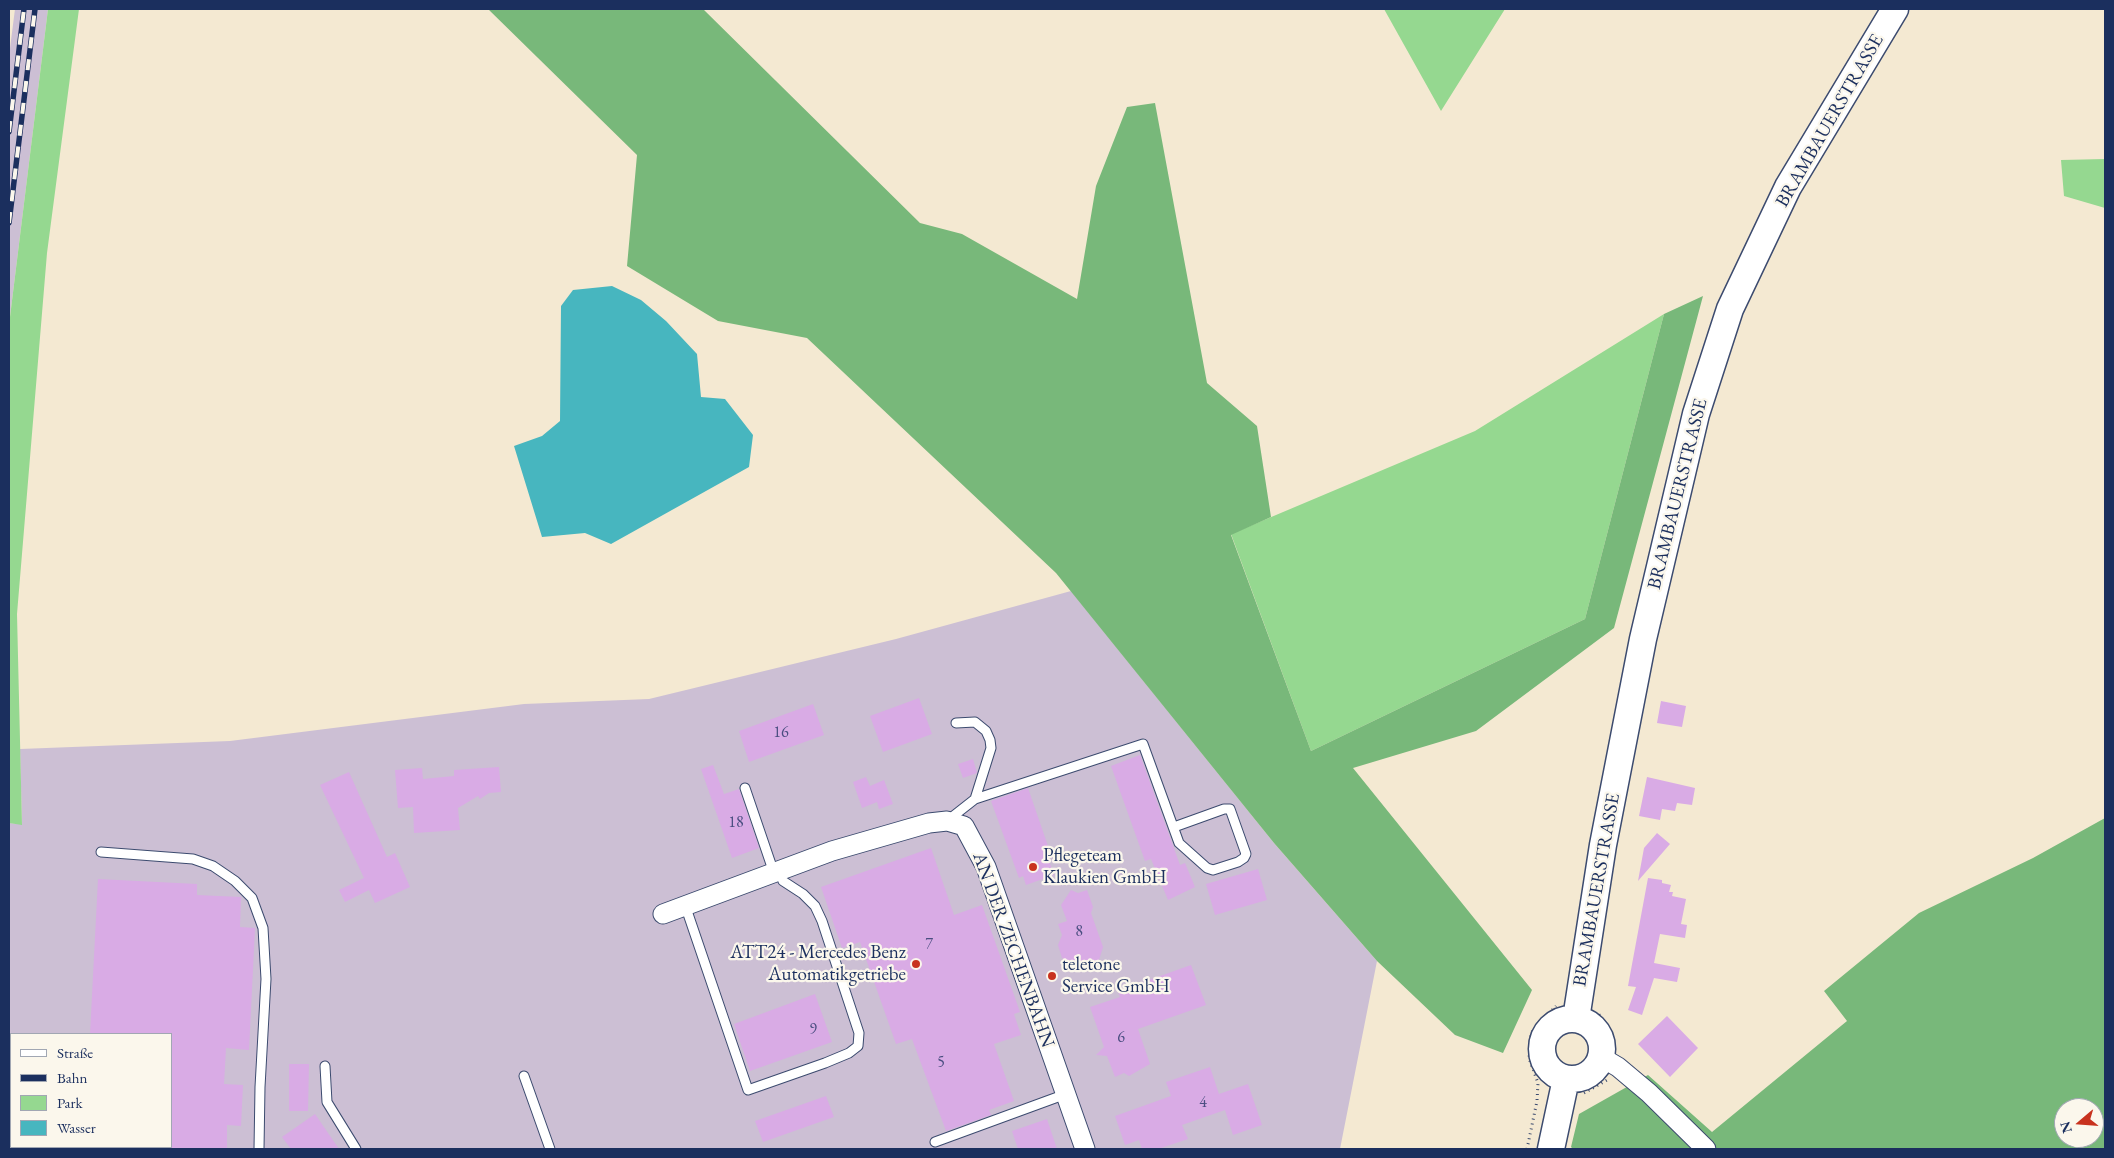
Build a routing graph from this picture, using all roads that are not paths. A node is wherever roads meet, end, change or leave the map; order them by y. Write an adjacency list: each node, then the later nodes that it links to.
1 (1896, 9): 11 (main road, BRAMBAUERSTRASSE)
2 (956, 723): 4 (lane)
3 (745, 788): 8 (lane)
4 (975, 799): 5 (lane); 6 (lane)
5 (947, 821): 8 (street); 16 (street, AN DER ZECHENBAHN)
6 (1174, 827): 6 (lane)
7 (101, 852): 18 (lane)
8 (776, 872): 9 (street); 9 (lane)
9 (685, 905): 10 (street)
10 (663, 914)
11 (1567, 1011): 12 (main road); 15 (main road)
12 (1601, 1057): 15 (main road); 23 (street)
13 (325, 1066): 19 (lane)
14 (524, 1076): 20 (lane)
15 (1566, 1079): 22 (main road)
16 (1066, 1094): 17 (lane); 21 (street, AN DER ZECHENBAHN)
17 (935, 1142)
18 (259, 1149)
19 (356, 1149)
20 (550, 1149)
21 (1085, 1149)
22 (1551, 1149)
23 (1706, 1149)

